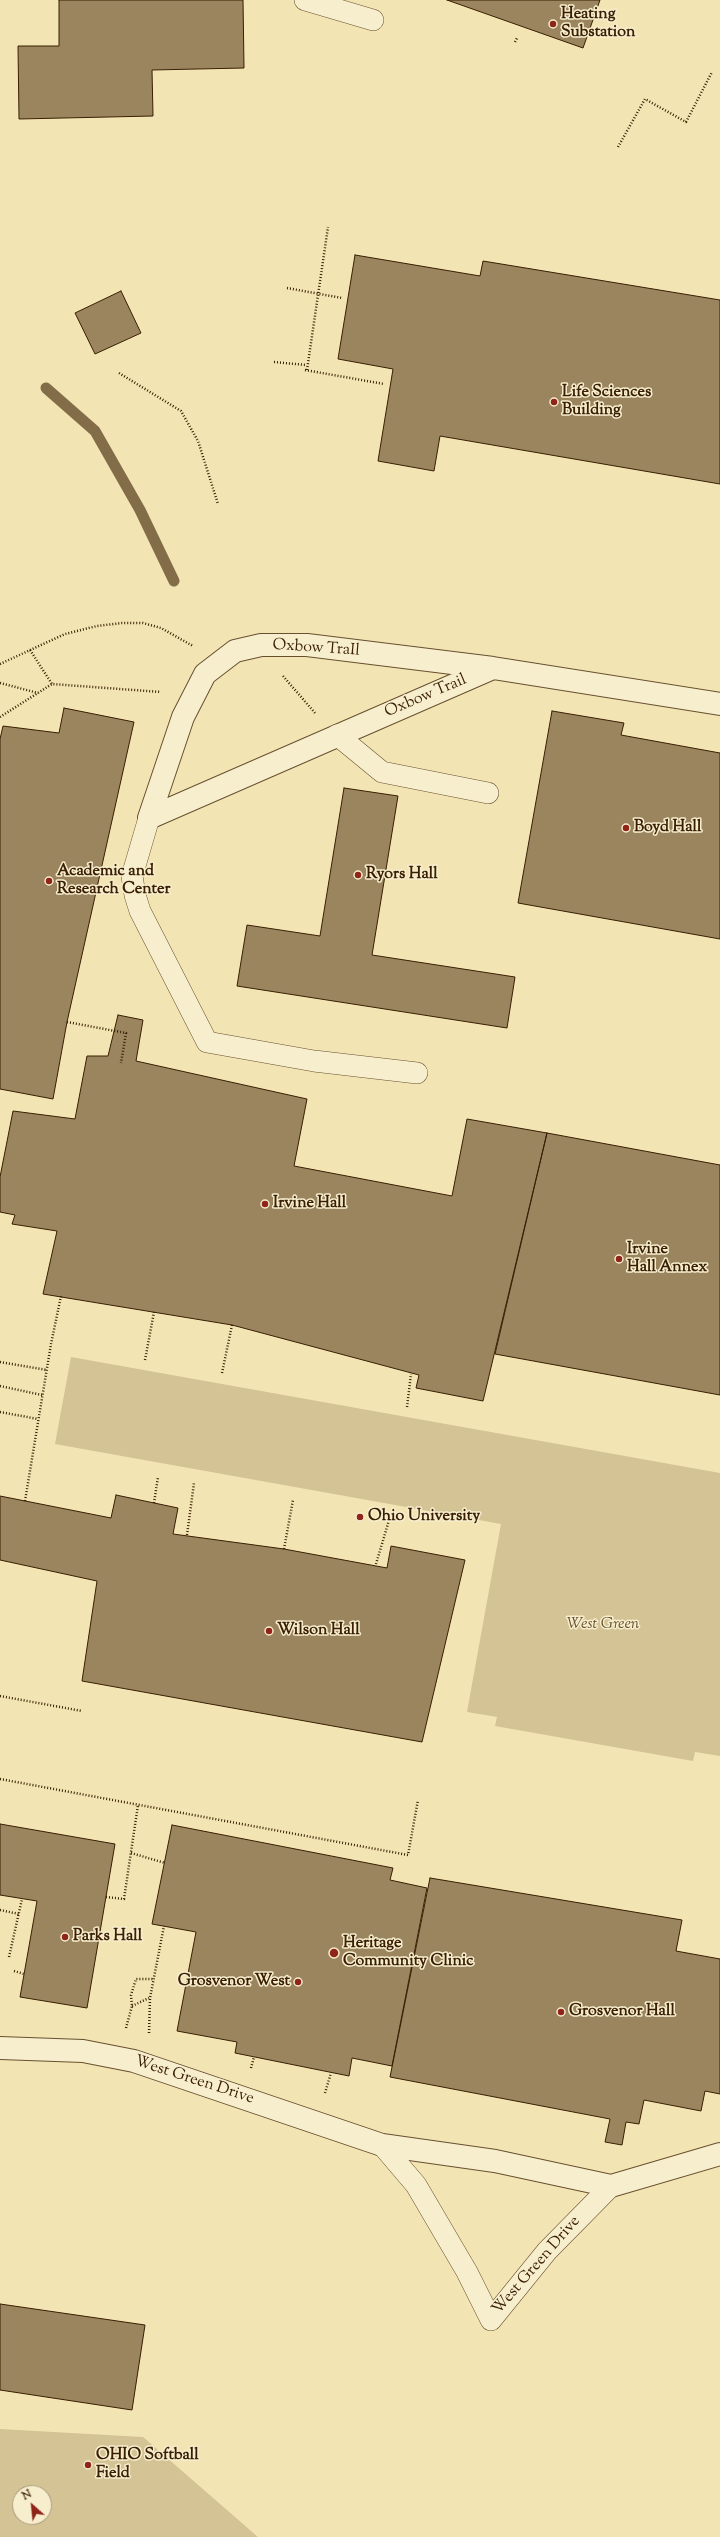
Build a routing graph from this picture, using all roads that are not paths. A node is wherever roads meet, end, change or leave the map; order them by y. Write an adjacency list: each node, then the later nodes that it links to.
1 (305, 0): 2 (lane)
2 (373, 20)
3 (493, 668): 4 (street); 5 (street, Oxbow Trail); 7 (street, Oxbow TraIl)
4 (720, 704)
5 (337, 735): 6 (lane); 7 (street, Oxbow Trail)
6 (488, 793)
7 (149, 818): 8 (lane)
8 (418, 1073)
9 (0, 2048): 10 (street, West Green Drive)
10 (382, 2145): 12 (street, West Green Drive); 12 (lane, West Green Drive)
11 (720, 2154): 12 (street, West Green Drive)
12 (611, 2186)

